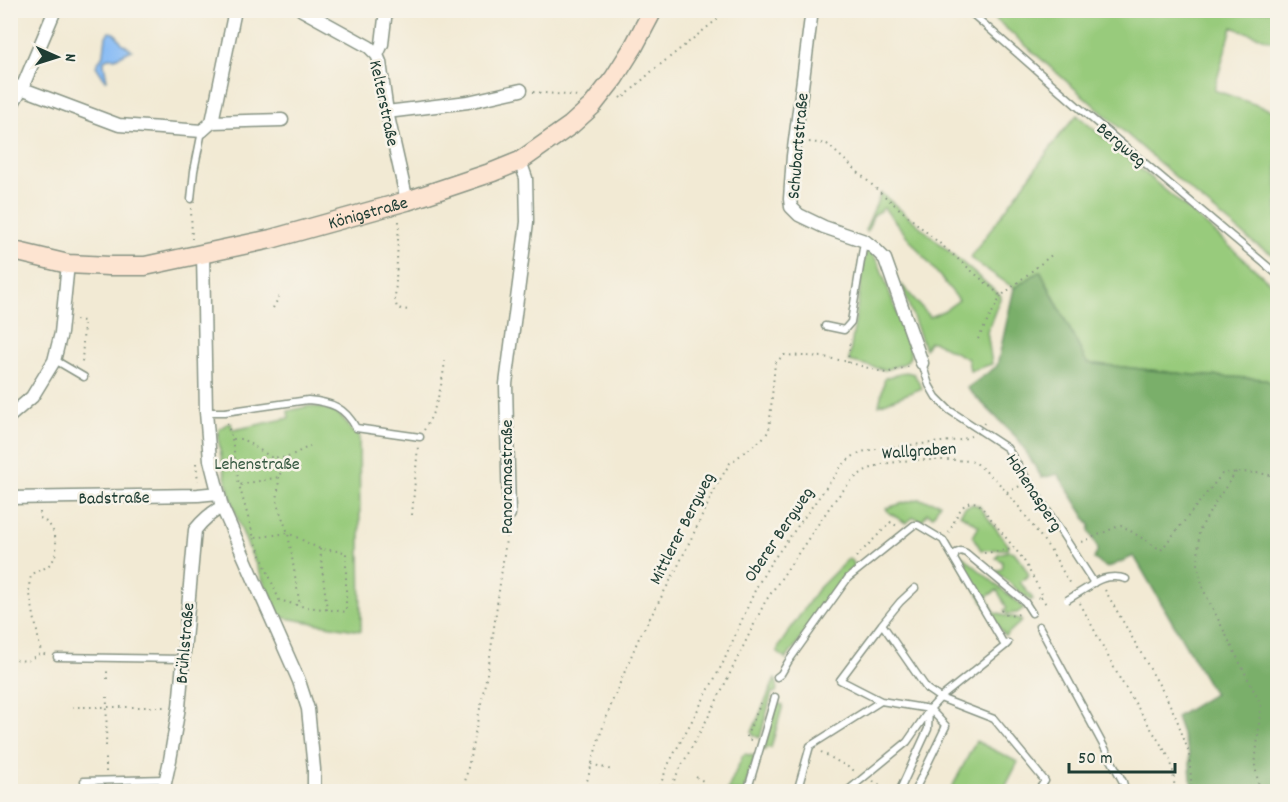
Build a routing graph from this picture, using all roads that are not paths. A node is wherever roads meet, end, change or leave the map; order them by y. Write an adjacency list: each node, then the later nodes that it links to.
1 (55, 10): 9 (street)
2 (235, 10): 14 (street)
3 (302, 10): 8 (street, Kelterstraße)
4 (386, 10): 8 (street)
5 (653, 10): 16 (main road, Königstraße)
6 (812, 10): 19 (street, Schubartstraße)
7 (968, 10): 23 (lane, Bergweg)
8 (377, 55): 12 (street, Kelterstraße)
9 (16, 86): 11 (street); 15 (street)
10 (521, 90): 12 (street)
11 (10, 108)
12 (387, 112): 18 (street, Kelterstraße)
13 (282, 120): 14 (street)
14 (212, 122): 15 (street)
15 (202, 131): 17 (lane)
16 (519, 161): 18 (main road, Königstraße); 34 (street, Panoramastraße)
17 (191, 200)
18 (400, 202): 21 (main road, Königstraße)
19 (864, 241): 24 (lane); 26 (street, Schubartstraße)
20 (10, 250): 22 (main road, Königstraße)
21 (198, 255): 22 (main road, Königstraße); 28 (street)
22 (68, 264): 25 (street)
23 (1278, 275)
24 (825, 326)
25 (56, 355): 27 (lane); 29 (street)
26 (922, 363): 37 (lane, Hohenasperg)
27 (84, 377)
28 (206, 412): 30 (lane); 31 (street)
29 (10, 416)
30 (420, 437)
31 (218, 493): 32 (street, Badstraße); 33 (street)
32 (10, 498)
33 (222, 507): 44 (street, Brühlstraße); 52 (street)
34 (509, 514)
35 (954, 559): 40 (lane); 45 (lane); 47 (lane)
36 (1126, 579): 37 (lane)
37 (1094, 583): 39 (lane, bridge)
38 (915, 588): 41 (lane)
39 (1067, 600)
40 (1030, 610)
41 (882, 624): 47 (lane); 48 (lane)
42 (1039, 626): 59 (lane)
43 (57, 657): 44 (lane)
44 (182, 659): 51 (street, Brühlstraße)
45 (777, 677)
46 (775, 697): 53 (lane)
47 (940, 698): 49 (lane); 58 (lane)
48 (880, 701): 49 (lane); 54 (lane)
49 (930, 709): 55 (lane); 56 (lane); 57 (lane)
50 (84, 780): 51 (lane)
51 (164, 785)
52 (314, 792)
53 (747, 792)
54 (797, 792)
55 (846, 792)
56 (899, 792)
57 (914, 792)
58 (1037, 792)
59 (1126, 792)

